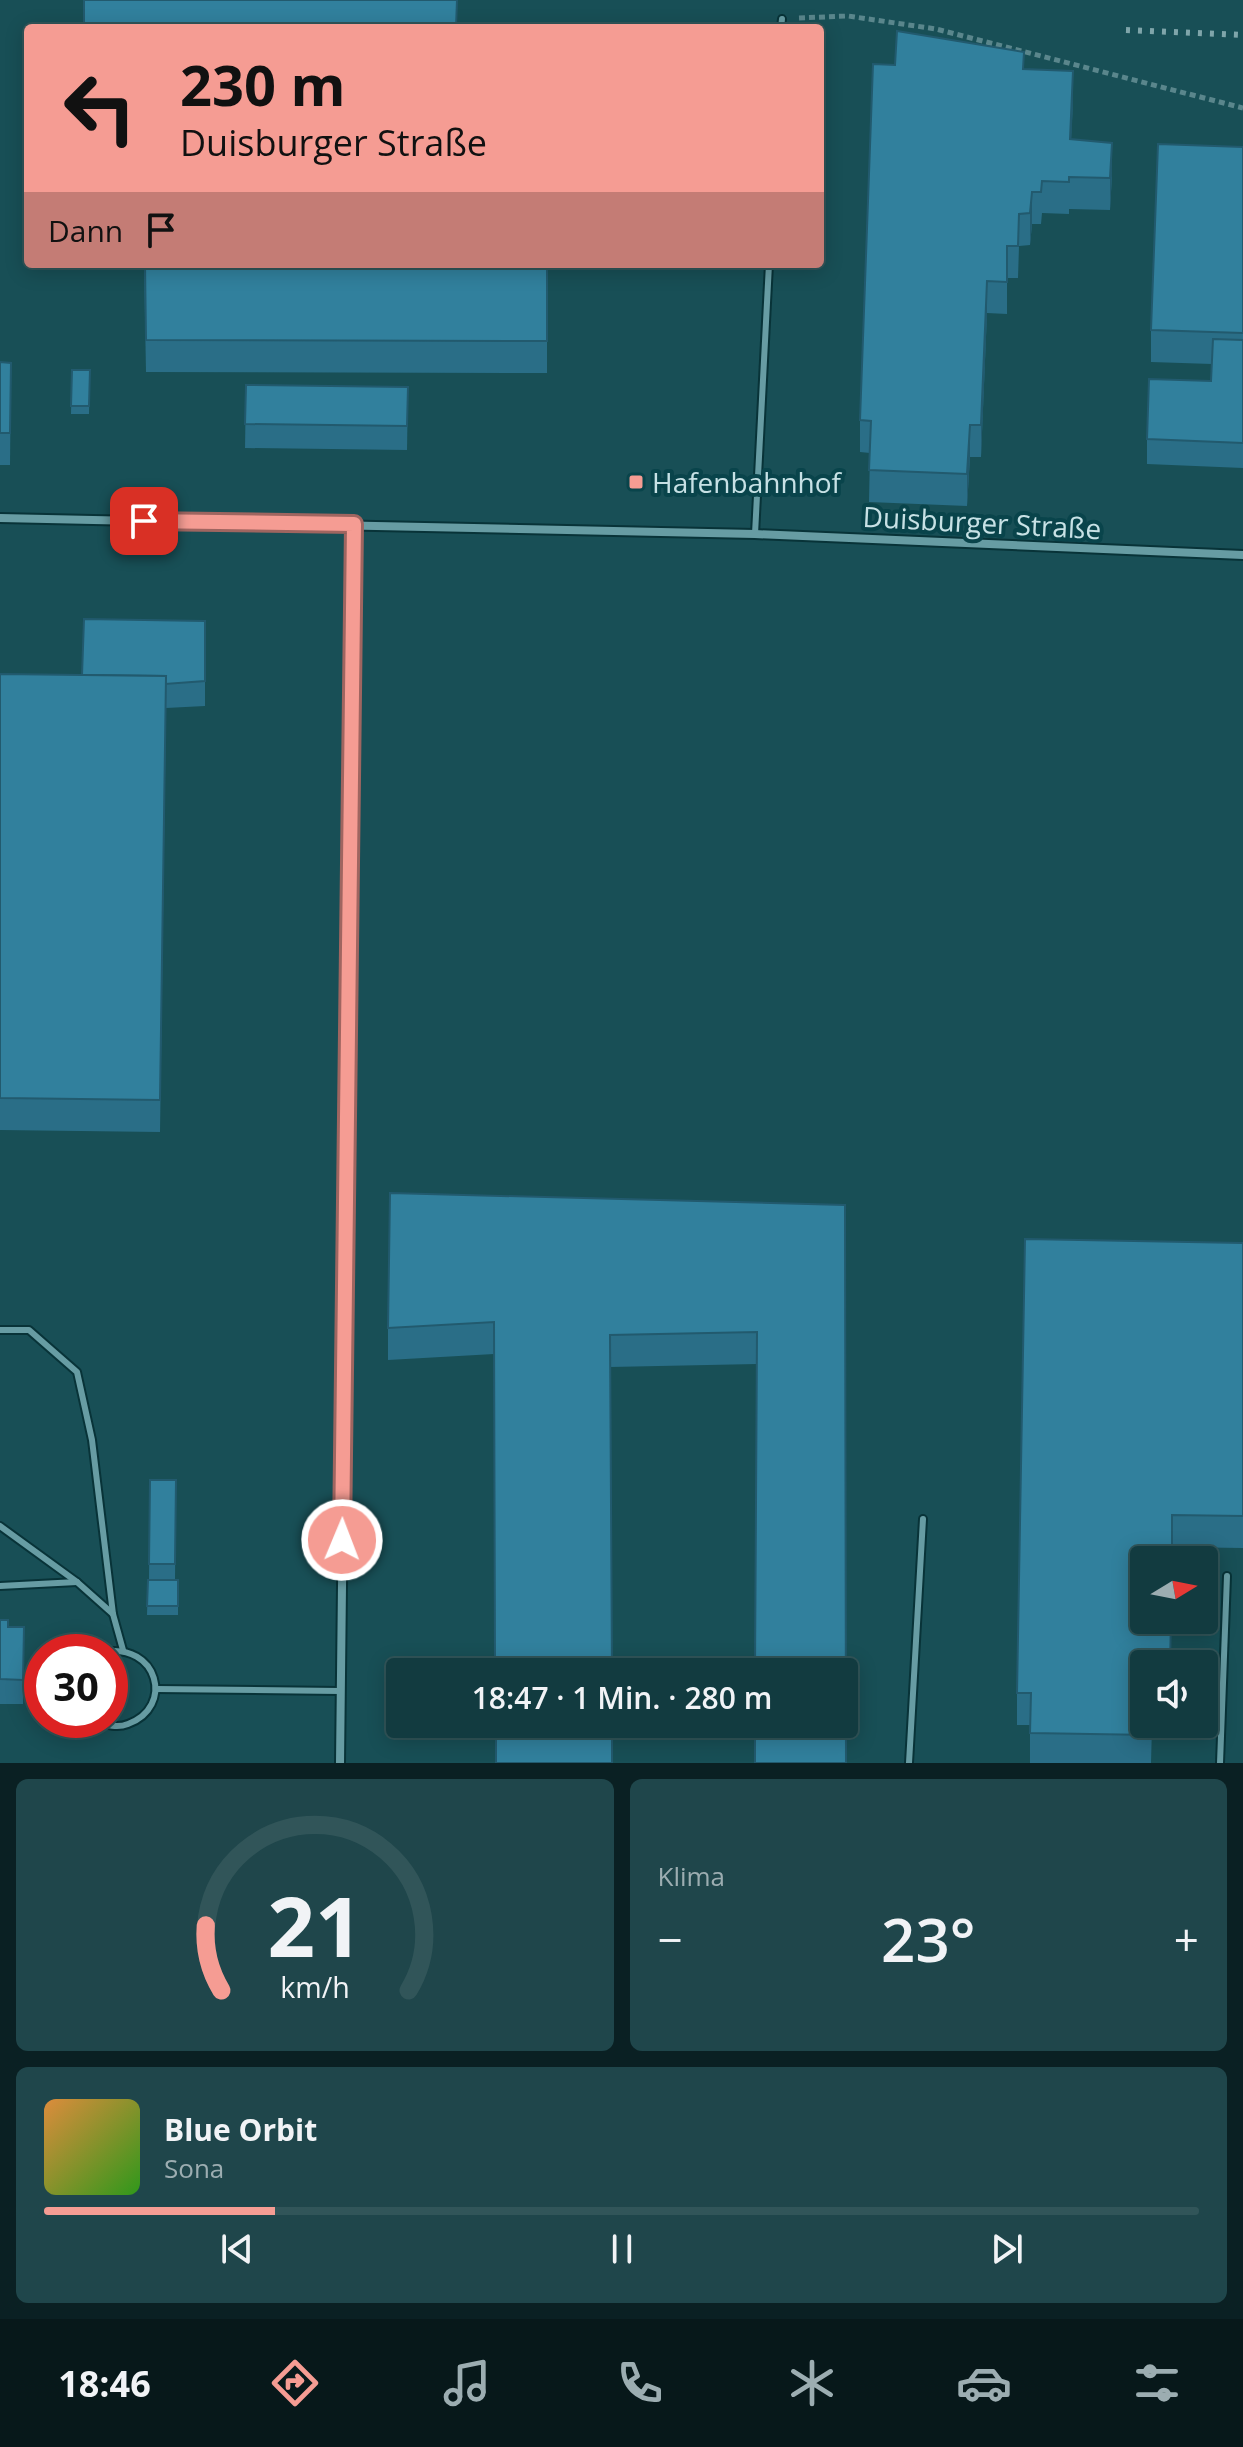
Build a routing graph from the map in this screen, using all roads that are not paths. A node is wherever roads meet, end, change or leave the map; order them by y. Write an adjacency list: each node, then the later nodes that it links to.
1 (782, 19): 2 (lane)
2 (781, 24)
3 (769, 268): 6 (lane)
4 (0, 518): 5 (street, Duisburger Straße)
5 (354, 524): 6 (street, Duisburger Straße); 18 (street)
6 (755, 534): 7 (street, Duisburger Straße)
7 (1243, 555)
8 (0, 1330): 14 (lane)
9 (923, 1519): 21 (lane)
10 (0, 1526): 12 (lane)
11 (1227, 1576): 22 (lane)
12 (77, 1582): 13 (lane); 14 (lane)
13 (0, 1586)
14 (113, 1614): 15 (lane)
15 (119, 1634)
16 (128, 1652): 17 (lane)
17 (156, 1689): 18 (lane); 19 (lane)
18 (340, 1691): 20 (street)
19 (128, 1724)
20 (340, 1763)
21 (909, 1763)
22 (1220, 1763)

